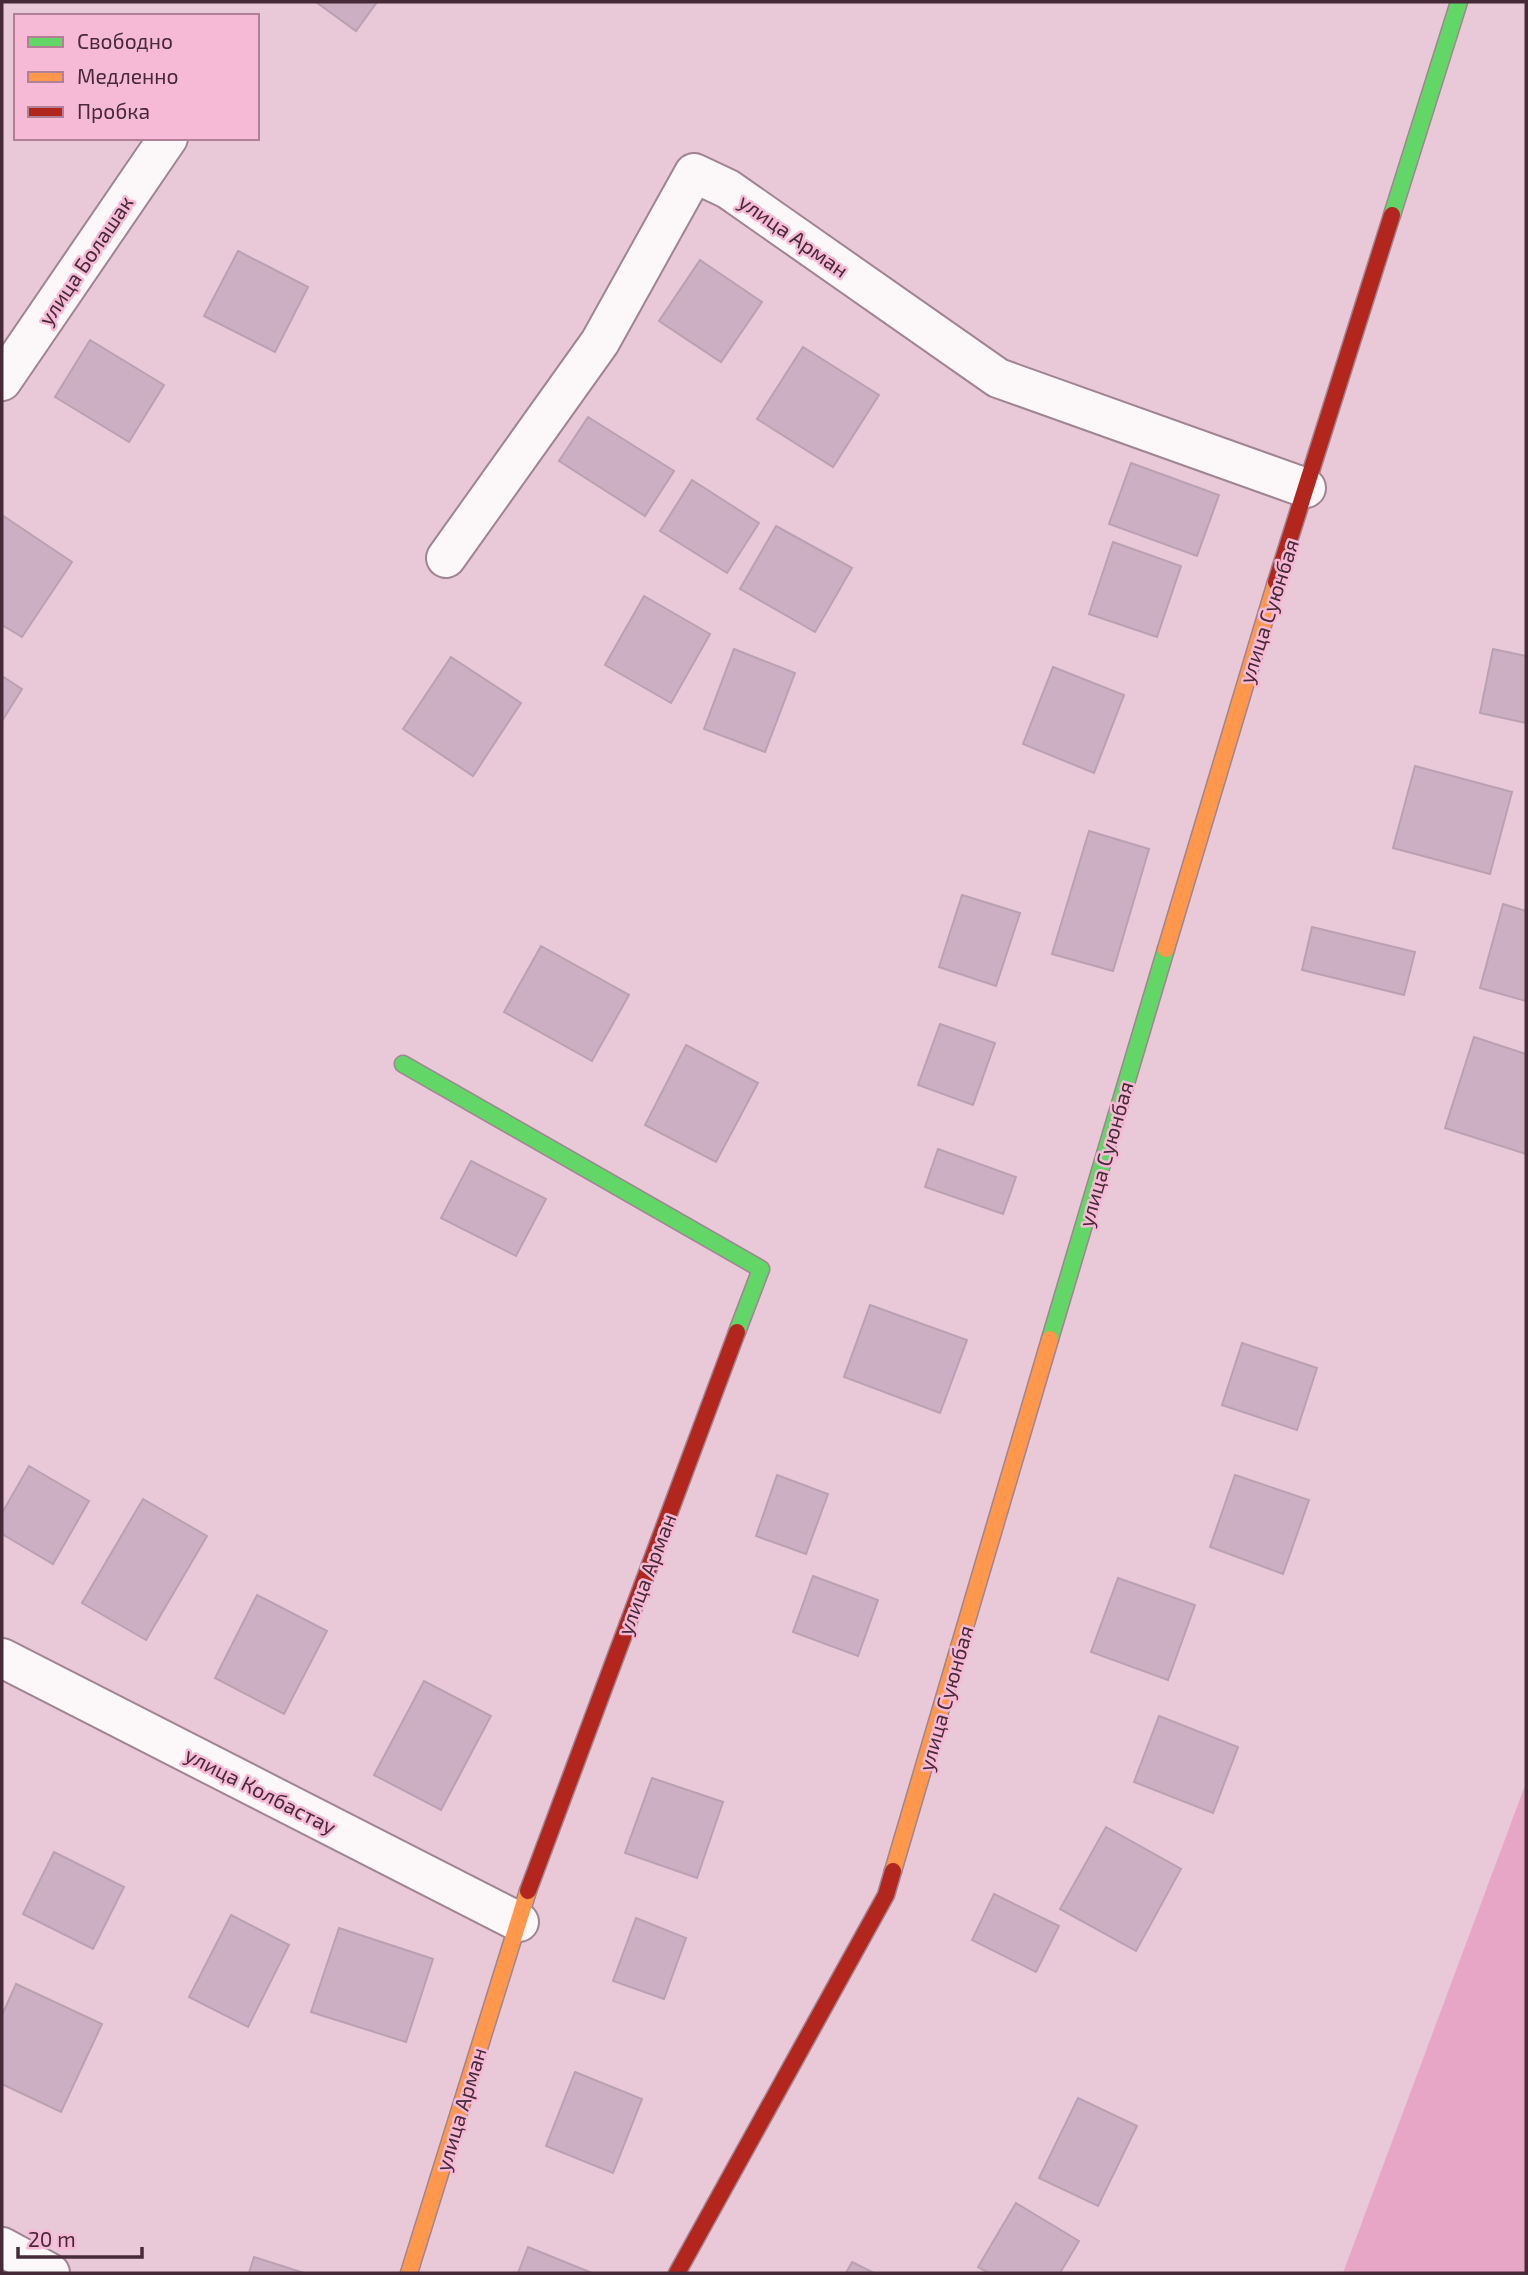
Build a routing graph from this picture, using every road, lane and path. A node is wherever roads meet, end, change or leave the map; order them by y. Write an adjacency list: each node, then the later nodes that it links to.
1 (1459, 2): 4 (main road, улица Суюнбая)
2 (167, 140): 3 (street, улица Болашак)
3 (2, 381)
4 (1306, 488): 5 (street, улица Арман); 12 (main road, улица Суюнбая)
5 (446, 558)
6 (403, 1064): 8 (main road, улица Арман)
7 (2, 1658): 8 (street, улица Колбастау)
8 (519, 1922): 11 (main road, улица Арман)
9 (2, 2247): 10 (street)
10 (50, 2273)
11 (409, 2273)
12 (677, 2273)

